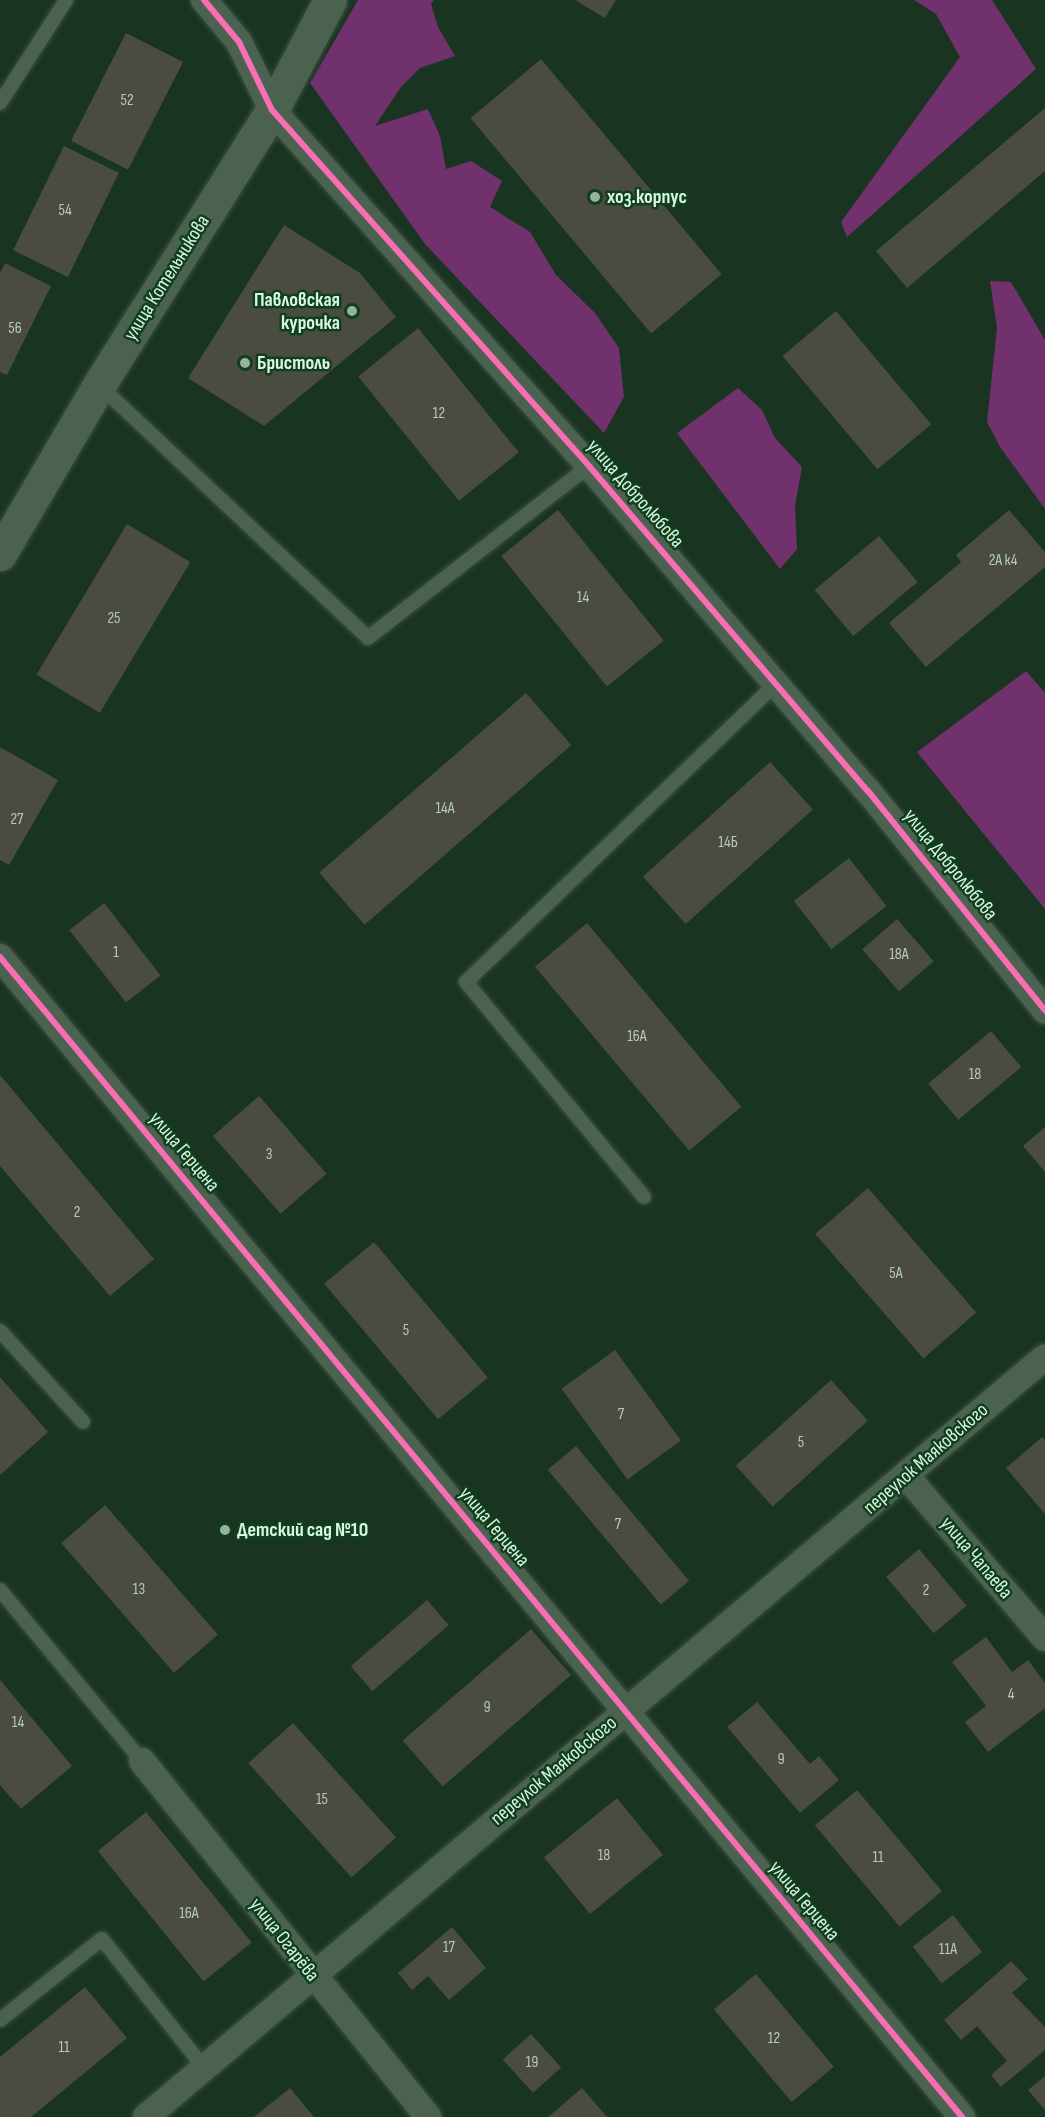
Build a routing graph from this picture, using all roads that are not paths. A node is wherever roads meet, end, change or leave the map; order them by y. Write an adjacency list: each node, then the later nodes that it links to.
1 (66, 0): 4 (lane)
2 (204, 0): 5 (street, улица Добролюбова)
3 (330, 0): 5 (street, улица Котельникова)
4 (0, 103)
5 (272, 110): 6 (street, улица Котельникова); 7 (street, улица Добролюбова)
6 (99, 385): 7 (lane); 8 (street, улица Котельникова)
7 (589, 466): 9 (street, улица Добролюбова)
8 (0, 554)
9 (776, 684): 11 (street, улица Добролюбова); 12 (lane)
10 (0, 957): 19 (street, улица Герцена)
11 (1045, 1010)
12 (644, 1197)
13 (0, 1331): 15 (lane)
14 (1045, 1357): 16 (street, переулок Маяковского)
15 (83, 1422)
16 (907, 1477): 18 (street, улица Чапаева); 19 (street, переулок Маяковского)
17 (0, 1590): 20 (lane)
18 (1045, 1638)
19 (625, 1712): 21 (street, переулок Маяковского); 26 (street, улица Герцена)
20 (142, 1761): 21 (street, улица Огарёва)
21 (311, 1975): 23 (street, переулок Маяковского); 25 (street, улица Огарёва)
22 (0, 2020): 23 (lane)
23 (205, 2068): 24 (street, переулок Маяковского)
24 (146, 2117)
25 (428, 2117)
26 (962, 2117)

